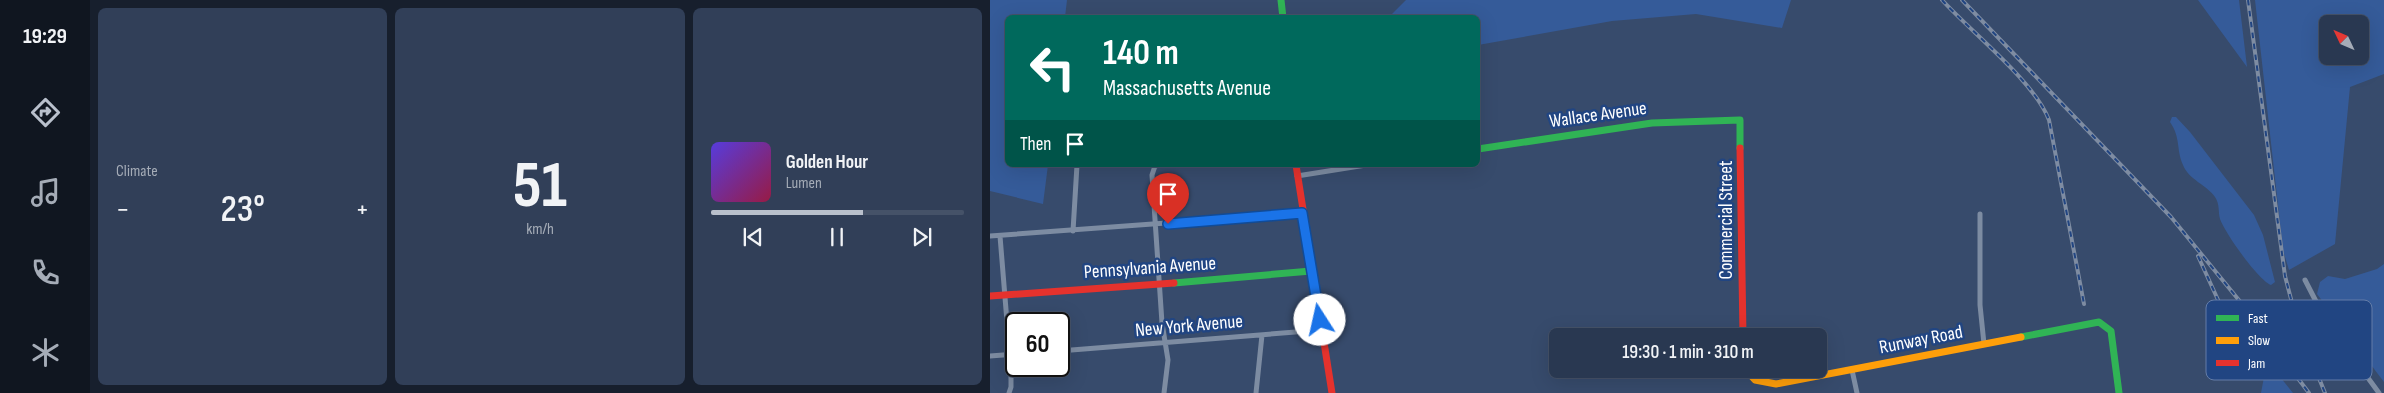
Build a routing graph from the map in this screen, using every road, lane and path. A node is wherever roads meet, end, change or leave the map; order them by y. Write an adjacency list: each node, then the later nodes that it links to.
1 (1281, 0): 2 (street)
2 (1283, 15)
3 (1724, 119): 4 (street, Wallace Avenue); 23 (street, Commercial Street)
4 (1480, 149)
5 (1077, 167): 13 (street)
6 (1157, 167): 12 (street)
7 (1296, 167): 9 (street)
8 (1353, 167): 9 (street)
9 (1297, 176): 10 (street)
10 (1302, 213): 12 (street); 16 (street)
11 (1980, 214): 27 (street)
12 (1154, 224): 13 (street); 18 (street)
13 (1073, 231): 15 (street)
14 (990, 236): 15 (street)
15 (1000, 236): 19 (street)
16 (1311, 271): 18 (street, Pennsylvania Avenue); 24 (street)
17 (2305, 280): 21 (street)
18 (1159, 284): 19 (street, Pennsylvania Avenue); 26 (street)
19 (1006, 295): 20 (street, Pennsylvania Avenue); 22 (street)
20 (990, 296)
21 (2315, 300)
22 (1008, 312)
23 (1742, 328)
24 (1321, 330): 25 (street, New York Avenue); 40 (street)
25 (1262, 335): 26 (street, New York Avenue); 39 (street)
26 (1165, 344): 28 (street, New York Avenue); 38 (street)
27 (1984, 344): 31 (street, Runway Road); 42 (street, Runway Road)
28 (1070, 350)
29 (1005, 355): 30 (street)
30 (990, 356)
31 (1852, 370): 32 (street, Runway Road); 41 (street)
32 (1827, 375)
33 (1012, 377): 37 (street)
34 (1753, 378): 35 (street, Runway Road)
35 (1809, 378)
36 (2370, 380): 43 (street)
37 (1011, 392)
38 (1164, 393)
39 (1256, 393)
40 (1332, 393)
41 (1857, 393)
42 (2119, 393)
43 (2379, 393)

